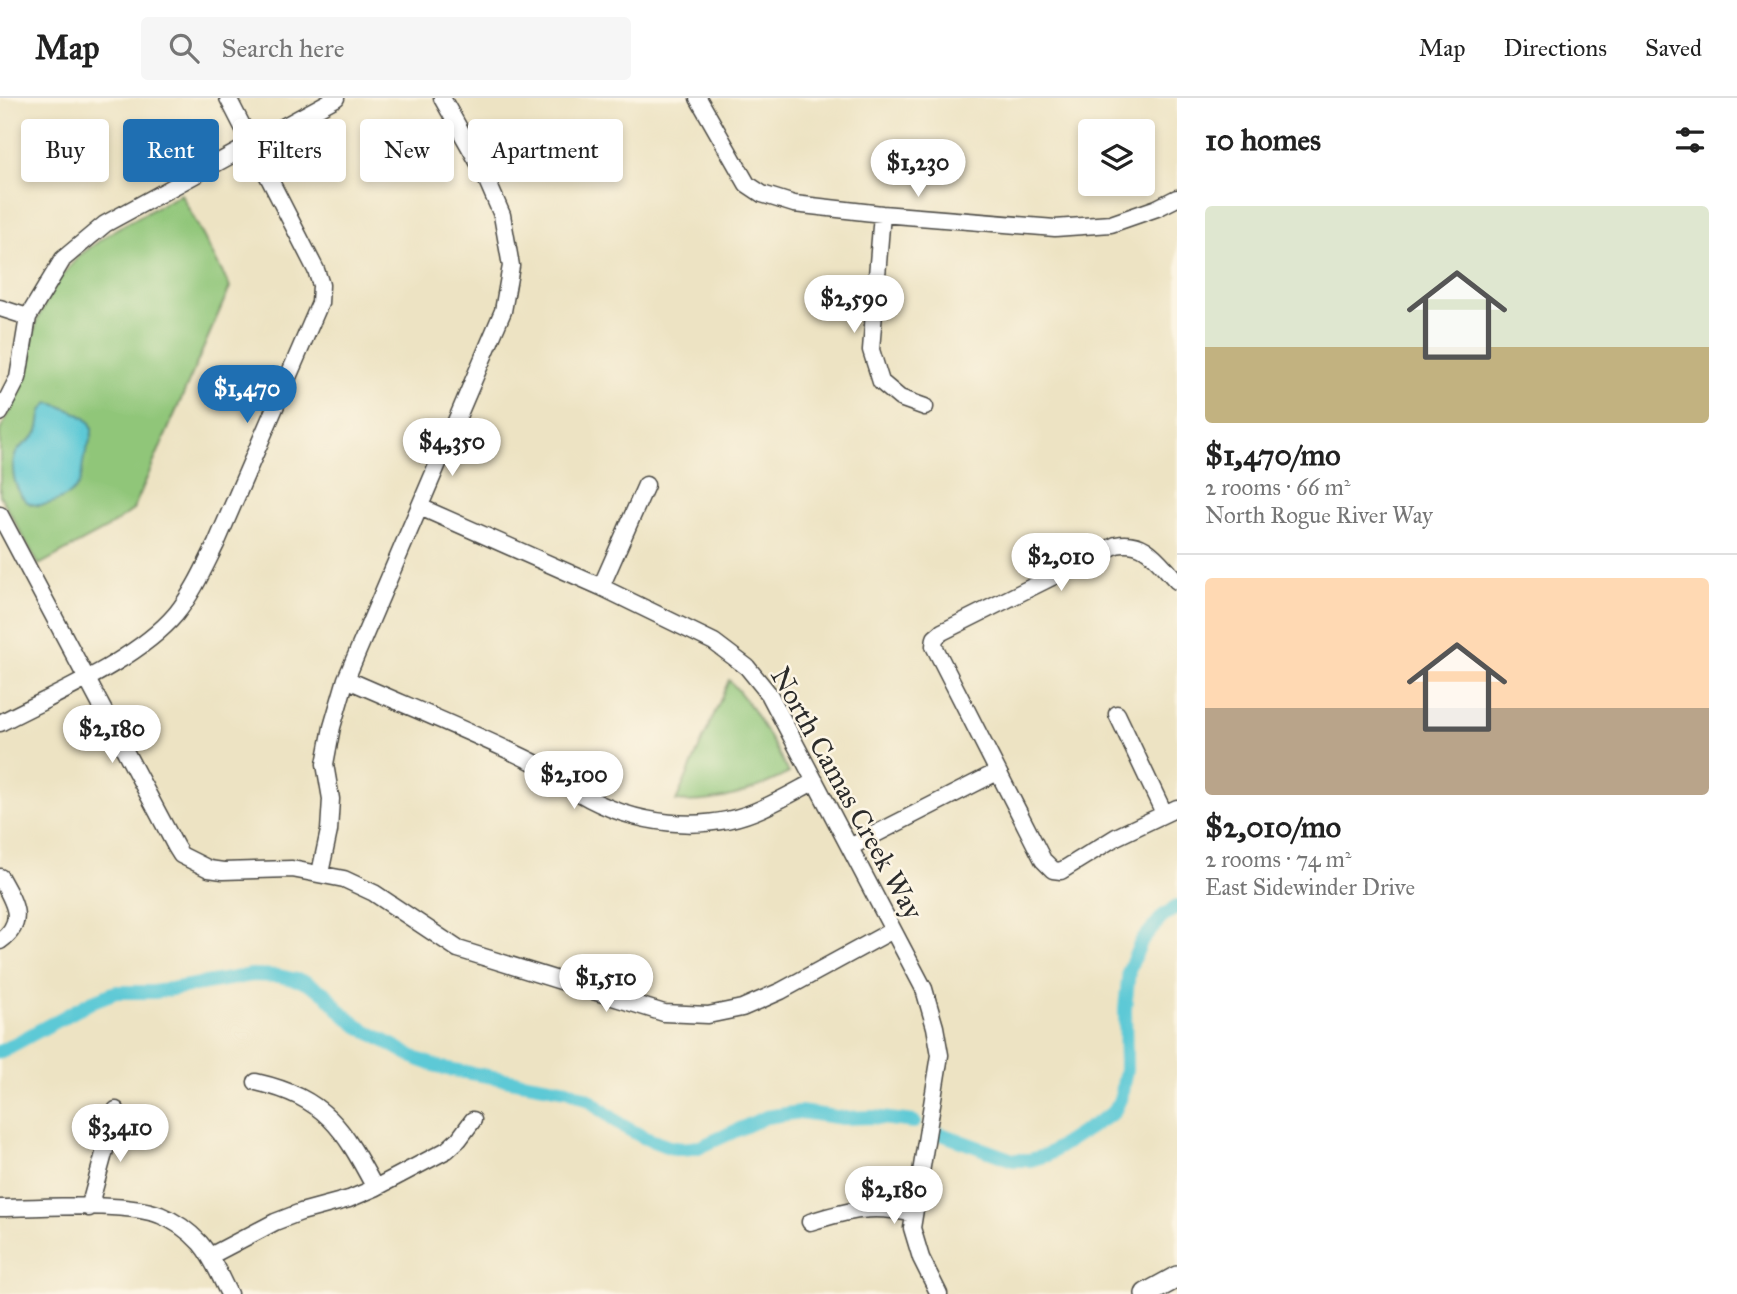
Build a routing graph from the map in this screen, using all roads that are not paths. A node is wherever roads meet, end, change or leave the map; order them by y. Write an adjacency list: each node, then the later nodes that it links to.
1 (228, 98): 5 (street)
2 (336, 98): 6 (street)
3 (442, 98): 16 (street)
4 (698, 98): 10 (street)
5 (239, 119)
6 (298, 119)
7 (233, 154): 12 (street)
8 (271, 182): 20 (street)
9 (1177, 198): 10 (street)
10 (882, 214): 13 (street)
11 (0, 308): 12 (street)
12 (28, 317): 14 (street)
13 (926, 407)
14 (0, 413)
15 (646, 485): 19 (street)
16 (420, 507): 19 (street, North Camas Creek Way); 21 (street)
17 (0, 515): 20 (street)
18 (1177, 581): 24 (street)
19 (601, 587): 25 (street, North Camas Creek Way)
20 (87, 677): 23 (street); 28 (street)
21 (346, 679): 25 (street); 28 (street)
22 (1117, 714): 26 (street)
23 (0, 723)
24 (997, 772): 26 (street); 27 (street)
25 (815, 781): 27 (street, North Camas Creek Way)
26 (1170, 811)
27 (850, 847): 30 (street, North Camas Creek Way)
28 (320, 873): 30 (street)
29 (0, 877): 31 (street)
30 (893, 930): 38 (street, North Camas Creek Way)
31 (0, 940)
32 (256, 1082): 35 (street)
33 (116, 1110): 37 (street)
34 (473, 1120): 35 (street)
35 (375, 1188): 40 (street)
36 (0, 1208): 37 (street)
37 (89, 1208): 40 (street)
38 (914, 1214): 39 (street); 43 (street, North Camas Creek Way)
39 (810, 1222)
40 (209, 1256): 42 (street)
41 (1177, 1277): 44 (main road)
42 (229, 1294)
43 (939, 1294)
44 (1146, 1294)

